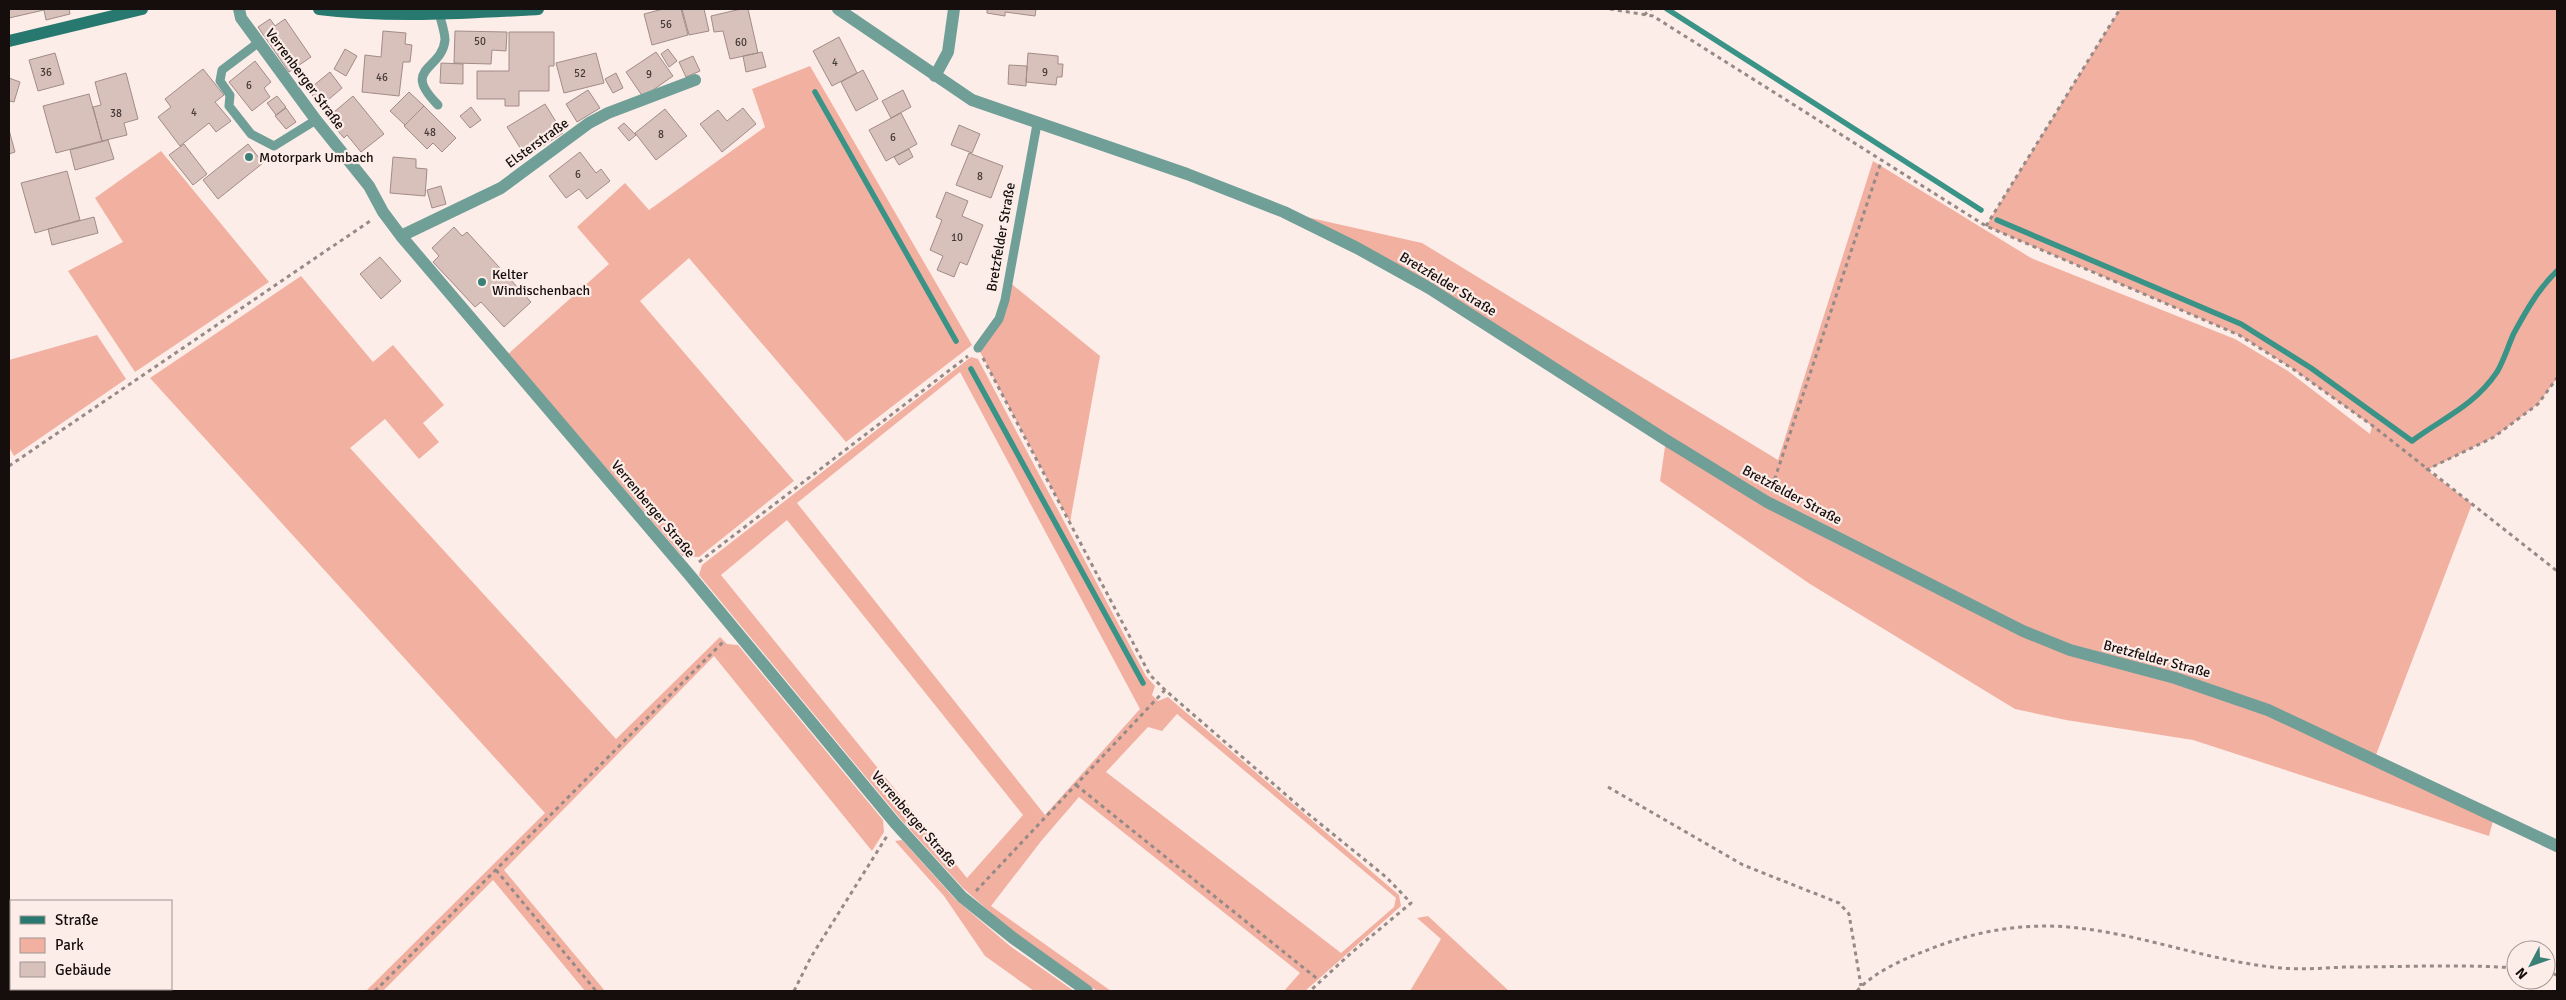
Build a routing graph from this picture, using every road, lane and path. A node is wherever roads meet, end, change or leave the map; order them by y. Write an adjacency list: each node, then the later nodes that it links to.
1 (142, 9): 13 (main road)
2 (239, 9): 14 (street, Verrenberger Straße)
3 (318, 9): 11 (main road)
4 (538, 9): 10 (main road)
5 (838, 9): 15 (street, Bretzfelder Straße)
6 (954, 9): 15 (street)
7 (1610, 9): 12 (path)
8 (1651, 9): 12 (path)
9 (2120, 9): 22 (path)
10 (454, 11): 11 (main road)
11 (439, 13): 17 (lane)
12 (1644, 15): 20 (path)
13 (9, 40)
14 (259, 42): 18 (street, Verrenberger Straße); 18 (lane)
15 (935, 76): 19 (street, Bretzfelder Straße)
16 (695, 80): 23 (street, Elsterstraße)
17 (438, 105)
18 (316, 120): 21 (street, Verrenberger Straße)
19 (1037, 124): 24 (lane, Bretzfelder Straße); 28 (street, Bretzfelder Straße)
20 (1882, 160): 22 (path); 28 (path)
21 (383, 212): 23 (street, Verrenberger Straße); 26 (path)
22 (1986, 226): 27 (path)
23 (401, 236): 30 (street, Verrenberger Straße)
24 (978, 348): 30 (path); 32 (path)
25 (2557, 378): 27 (path)
26 (9, 466)
27 (2426, 470): 29 (path)
28 (1768, 502): 36 (street, Bretzfelder Straße)
29 (2557, 571)
30 (687, 572): 31 (street, Verrenberger Straße)
31 (735, 630): 35 (street, Verrenberger Straße); 37 (path)
32 (1165, 690): 33 (path); 40 (path)
33 (1076, 785): 38 (path); 40 (path)
34 (1608, 788): 41 (path)
35 (895, 823): 38 (street, Verrenberger Straße); 44 (path)
36 (2557, 846)
37 (496, 870): 42 (path); 43 (path)
38 (962, 897): 45 (street, Verrenberger Straße)
39 (2506, 967): 41 (path)
40 (1320, 981): 46 (path)
41 (1861, 987): 47 (path)
42 (375, 991)
43 (596, 991)
44 (794, 991)
45 (1087, 991)
46 (1310, 991)
47 (1857, 991)

